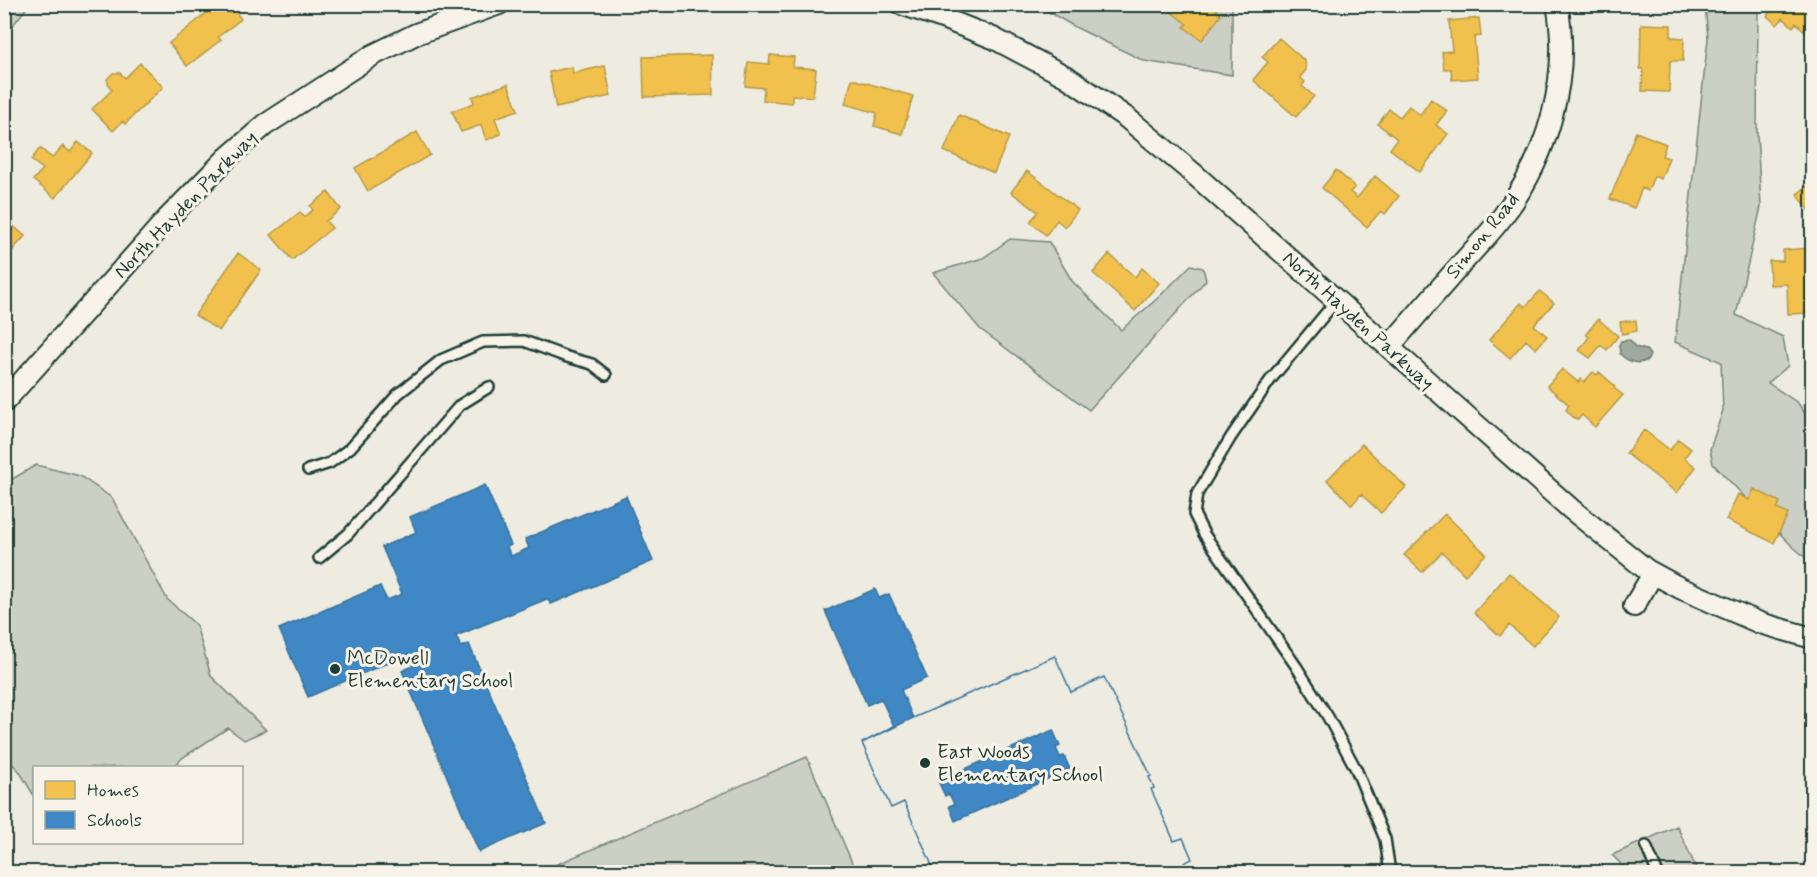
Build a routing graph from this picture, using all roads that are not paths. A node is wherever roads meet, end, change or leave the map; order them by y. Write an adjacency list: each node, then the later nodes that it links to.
1 (499, 4): 8 (street, North Hayden Parkway)
2 (901, 4): 4 (street, North Hayden Parkway)
3 (1557, 4): 5 (street, Simon Road)
4 (1336, 301): 5 (street, North Hayden Parkway); 15 (lane)
5 (1389, 347): 11 (street, North Hayden Parkway)
6 (606, 375): 9 (lane)
7 (489, 387): 10 (lane)
8 (4, 402)
9 (308, 470)
10 (319, 558)
11 (1653, 574): 12 (street); 13 (street, North Hayden Parkway)
12 (1634, 606)
13 (1812, 638)
14 (1646, 846): 16 (lane)
15 (1390, 873)
16 (1657, 873)

